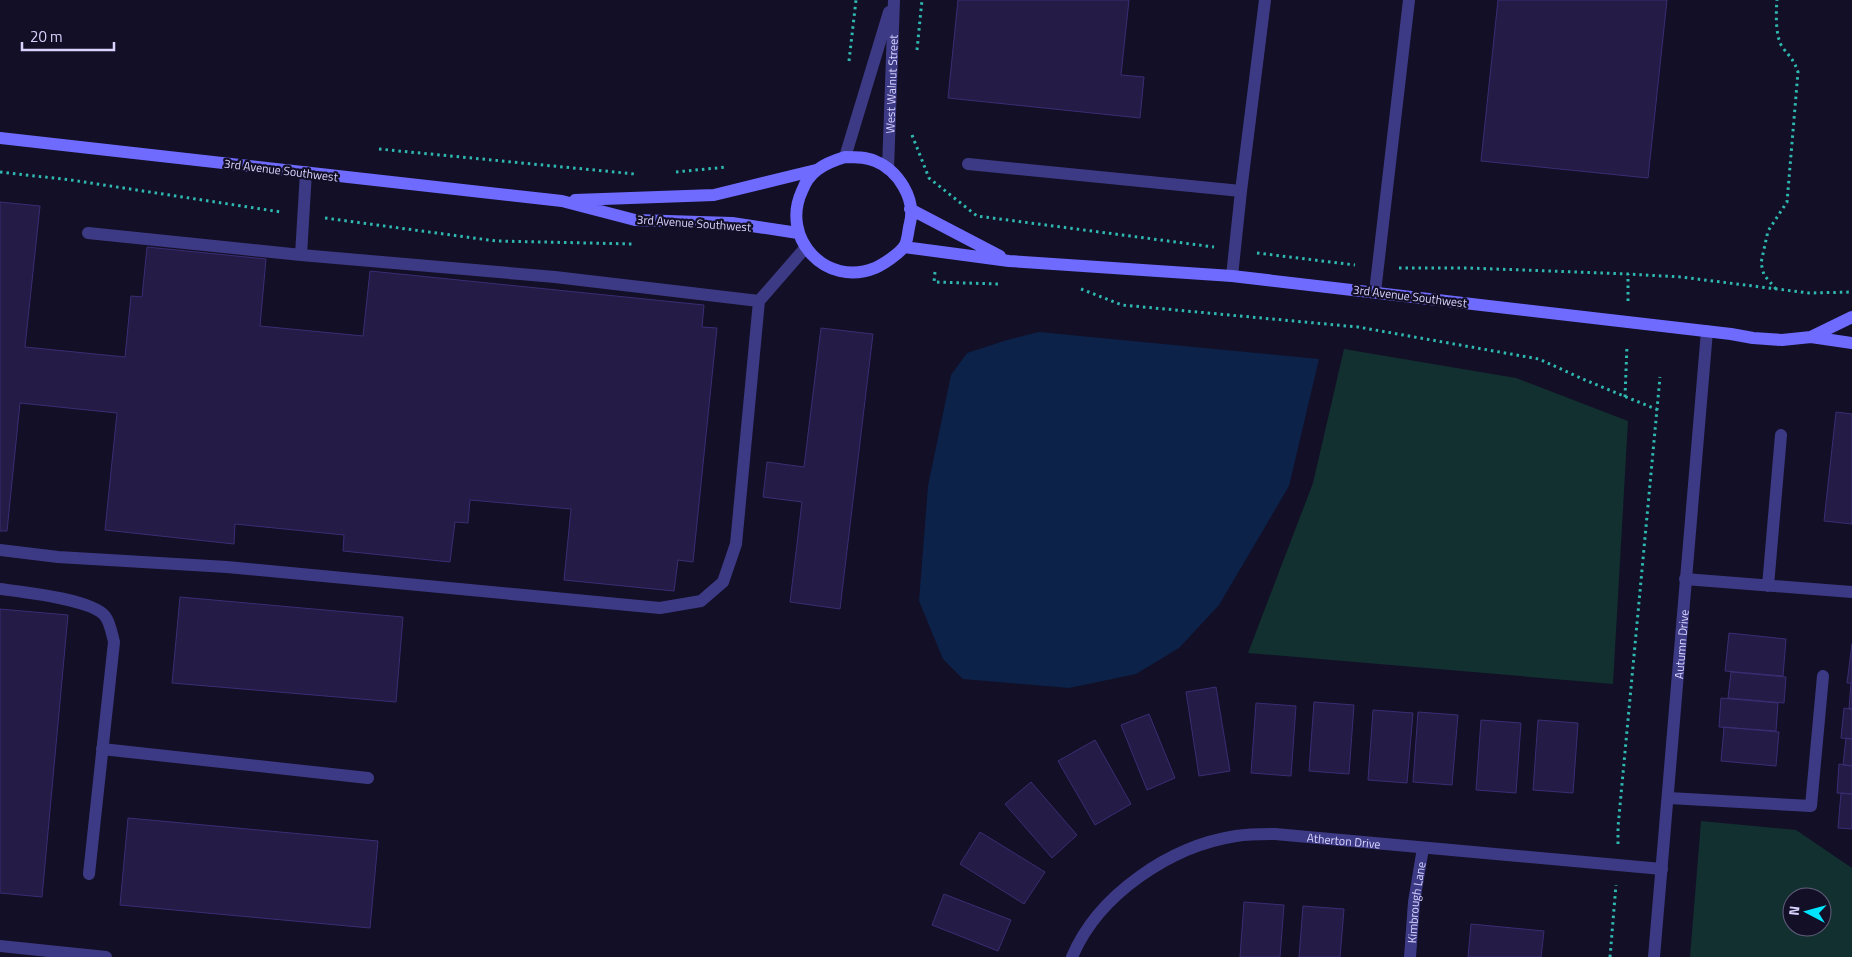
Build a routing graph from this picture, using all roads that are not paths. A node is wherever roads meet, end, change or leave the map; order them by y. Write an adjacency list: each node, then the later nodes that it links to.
1 (893, 0): 5 (street, West Walnut Street); 7 (street, West Walnut Street)
2 (1265, 0): 10 (street)
3 (1409, 0): 20 (street)
4 (0, 138): 9 (street, 3rd Avenue Southwest)
5 (845, 157): 7 (street); 8 (street)
6 (968, 164): 10 (street)
7 (888, 168): 12 (street)
8 (816, 170): 11 (street, 3rd Avenue Southwest); 13 (street)
9 (306, 172): 11 (street, 3rd Avenue Southwest); 17 (street)
10 (1241, 190): 19 (street)
11 (562, 201): 13 (street, 3rd Avenue Southwest)
12 (910, 209): 15 (street); 18 (street, 3rd Avenue Southwest)
13 (798, 233): 16 (street)
14 (88, 234): 17 (street)
15 (904, 247): 16 (street); 18 (street, 3rd Avenue Southwest)
16 (806, 248): 21 (street)
17 (301, 255): 21 (street)
18 (1009, 261): 19 (street, 3rd Avenue Southwest)
19 (1232, 276): 20 (street, 3rd Avenue Southwest)
20 (1375, 292): 23 (street, 3rd Avenue Southwest)
21 (759, 301): 27 (street)
22 (1852, 317): 24 (street, 3rd Avenue Southwest)
23 (1707, 331): 24 (street, 3rd Avenue Southwest); 28 (street, Autumn Drive)
24 (1811, 337): 25 (street, 3rd Avenue Southwest)
25 (1852, 343)
26 (1781, 435): 29 (street)
27 (0, 550)
28 (1685, 579): 29 (street); 35 (street, Autumn Drive)
29 (1768, 586): 31 (street)
30 (0, 589): 33 (street)
31 (1852, 592)
32 (1824, 676): 35 (street)
33 (102, 749): 34 (street); 38 (street)
34 (368, 778)
35 (1669, 798): 37 (street, Autumn Drive)
36 (1423, 848): 37 (street, Atherton Drive); 41 (street, Atherton Drive); 42 (street, Kimbrough Lane)
37 (1662, 869): 43 (street, Autumn Drive)
38 (89, 874)
39 (0, 946): 40 (street)
40 (106, 957)
41 (1072, 957)
42 (1410, 957)
43 (1654, 957)

